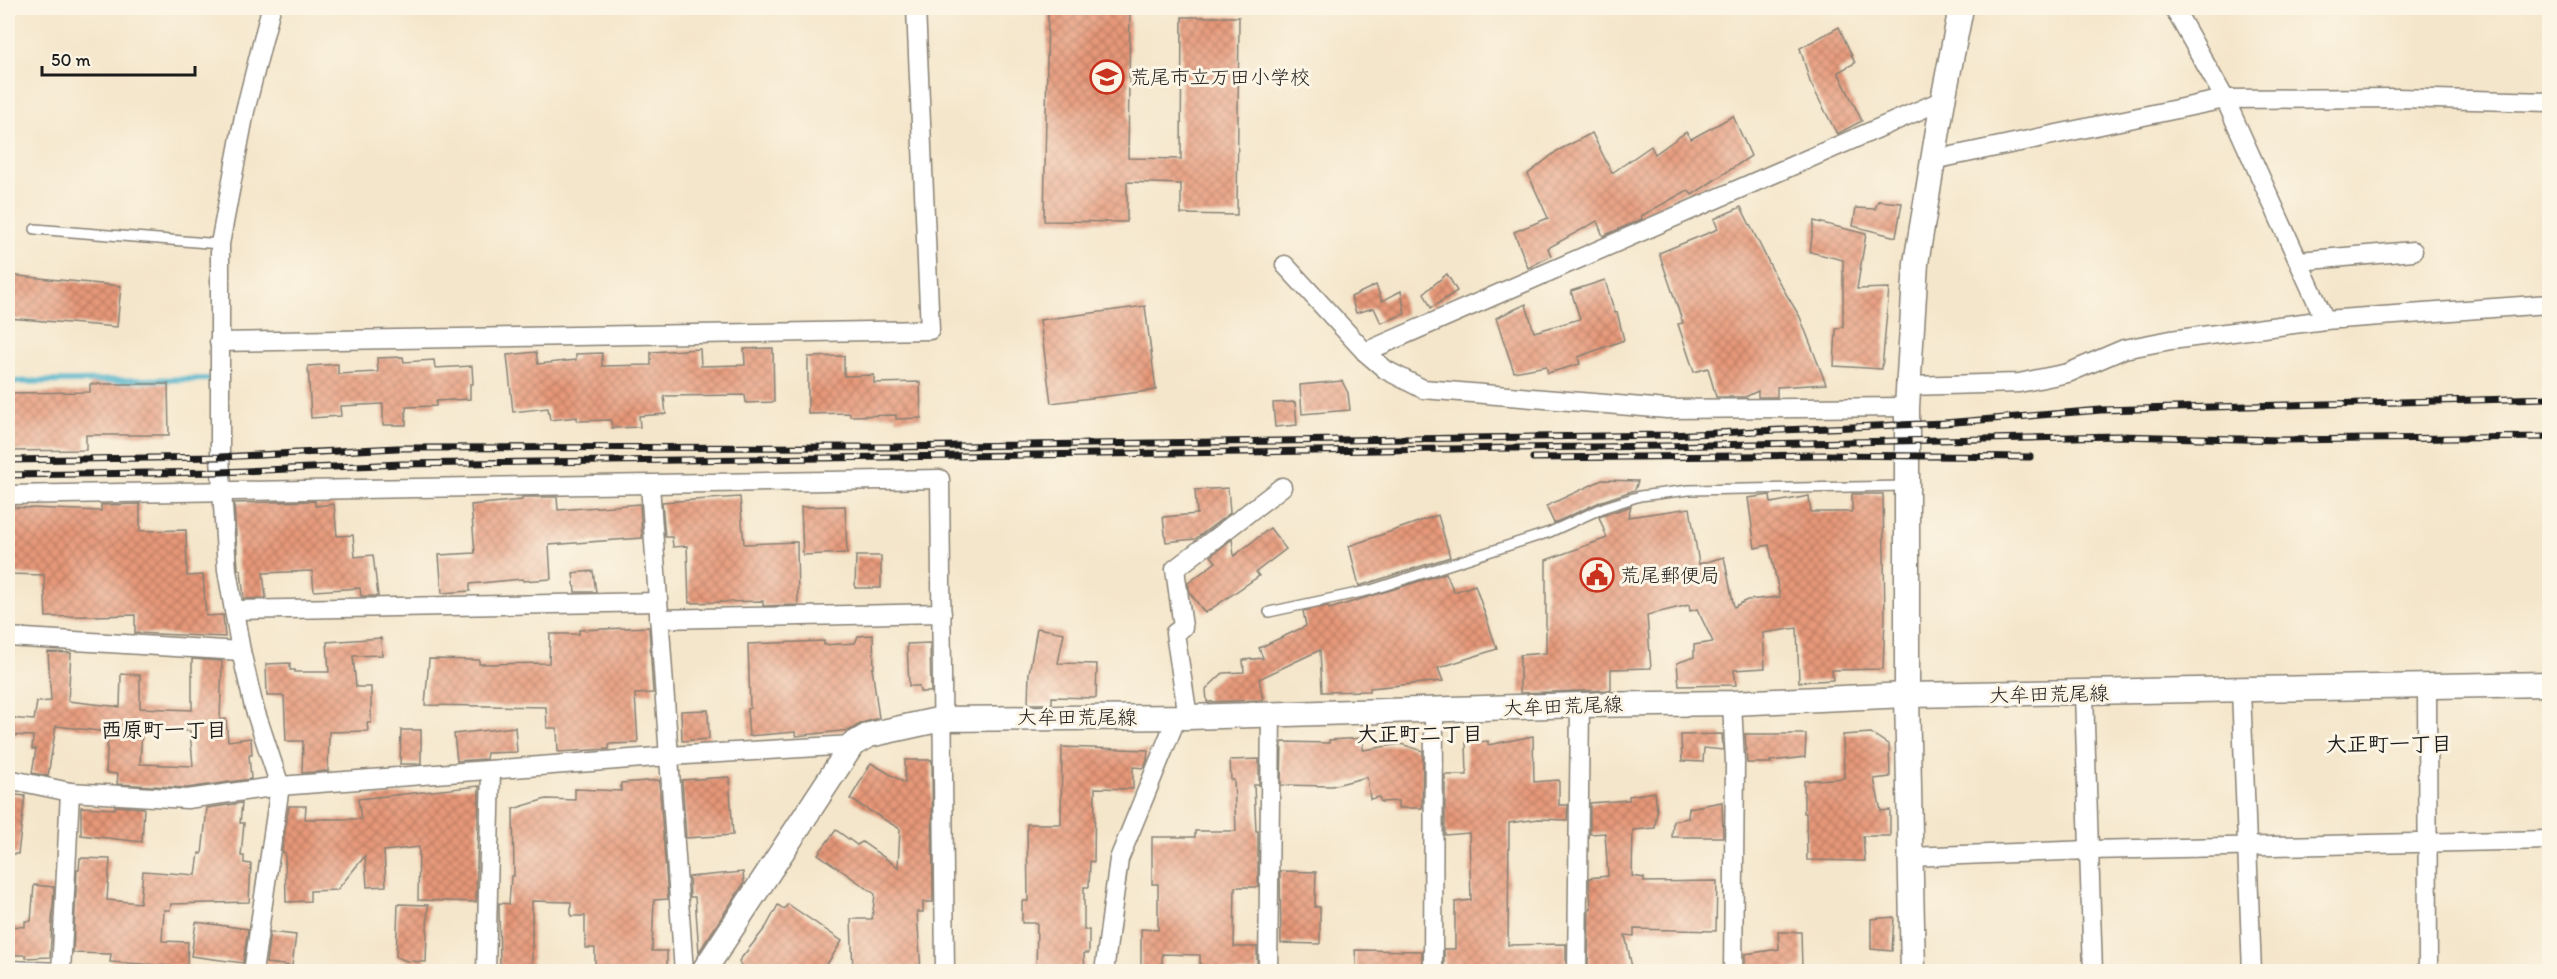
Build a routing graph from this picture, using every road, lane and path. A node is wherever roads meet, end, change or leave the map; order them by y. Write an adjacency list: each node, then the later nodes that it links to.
1 (271, 8): 10 (street)
2 (916, 8): 16 (street)
3 (1961, 8): 6 (main road)
4 (2174, 8): 5 (street)
5 (2225, 99): 7 (street); 8 (street); 12 (street)
6 (1943, 100): 8 (main road); 17 (street)
7 (2550, 102)
8 (1933, 160): 18 (main road)
9 (35, 229): 10 (lane)
10 (220, 244): 16 (street)
11 (2413, 251): 12 (street)
12 (2299, 261): 15 (street)
13 (1285, 265): 17 (street)
14 (2550, 304): 15 (street)
15 (2325, 320): 18 (street)
16 (219, 342): 22 (street)
17 (1365, 352): 18 (street)
18 (1908, 397): 20 (main road)
19 (650, 485): 22 (street); 25 (street); 27 (street)
20 (1908, 486): 26 (lane); 34 (main road)
21 (1282, 487): 39 (street)
22 (220, 493): 23 (street); 24 (street)
23 (8, 495)
24 (234, 610): 25 (street); 29 (street)
25 (659, 610): 27 (street); 42 (street)
26 (1269, 612)
27 (942, 613): 40 (street)
28 (8, 637): 29 (street)
29 (241, 651): 45 (street)
30 (2550, 684): 31 (main road, 大牟田荒尾線)
31 (2427, 686): 32 (main road, 大牟田荒尾線); 48 (street)
32 (2241, 690): 33 (main road, 大牟田荒尾線); 49 (street)
33 (2084, 694): 34 (main road, 大牟田荒尾線); 50 (street)
34 (1907, 695): 35 (main road, 大牟田荒尾線); 51 (main road)
35 (1732, 703): 36 (main road, 大牟田荒尾線); 63 (street)
36 (1580, 705): 37 (main road, 大牟田荒尾線); 62 (street)
37 (1434, 711): 38 (main road, 大牟田荒尾線); 61 (street)
38 (1271, 714): 39 (main road, 大牟田荒尾線); 60 (street)
39 (1183, 717): 40 (main road, 大牟田荒尾線); 59 (street)
40 (942, 719): 41 (main road, 大牟田荒尾線); 58 (street)
41 (852, 745): 42 (street); 57 (main road)
42 (669, 756): 43 (street); 56 (street)
43 (491, 770): 45 (street); 55 (street)
44 (8, 779): 46 (street)
45 (280, 786): 46 (street); 54 (street)
46 (70, 792): 53 (street)
47 (2550, 840): 48 (street)
48 (2426, 842): 49 (street); 67 (street)
49 (2249, 848): 50 (street); 66 (street)
50 (2090, 850): 51 (street); 65 (street)
51 (1909, 857): 64 (main road)
52 (8, 970): 53 (street)
53 (60, 972)
54 (253, 972)
55 (486, 972)
56 (684, 972)
57 (703, 972)
58 (945, 972)
59 (1104, 972)
60 (1268, 972)
61 (1432, 972)
62 (1577, 972)
63 (1733, 972)
64 (1913, 972)
65 (2093, 972)
66 (2252, 972)
67 (2428, 972)

